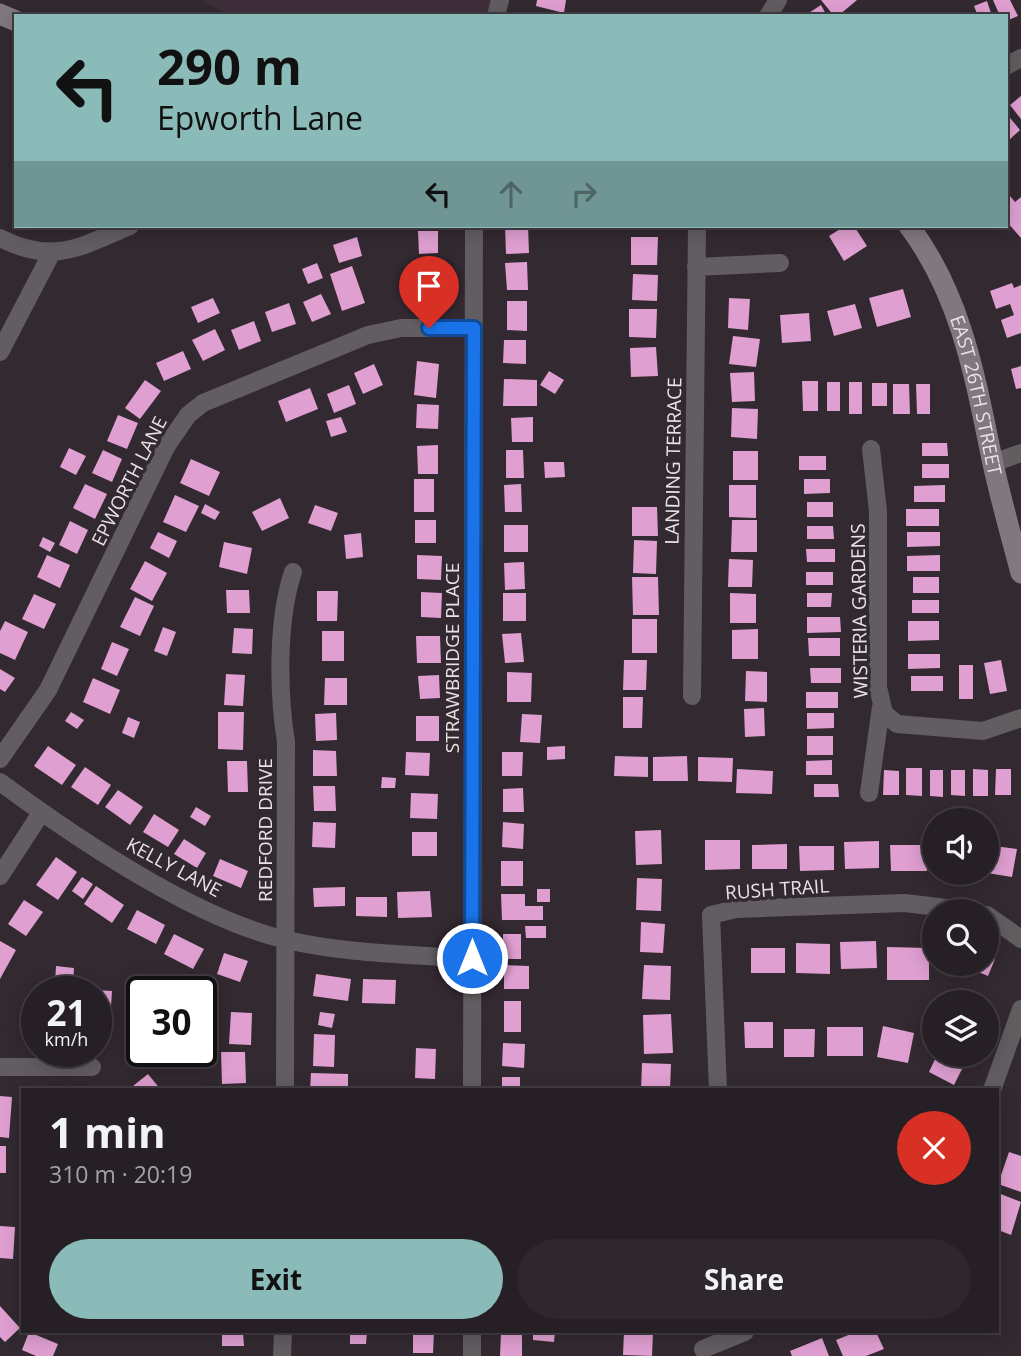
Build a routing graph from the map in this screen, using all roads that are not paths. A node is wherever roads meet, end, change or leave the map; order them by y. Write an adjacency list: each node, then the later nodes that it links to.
1 (125, 228): 6 (street)
2 (474, 228): 9 (street, STRAWBRIDGE PLACE)
3 (697, 228): 8 (street, LANDING TERRACE)
4 (910, 228): 13 (street, EAST 26TH STREET)
5 (0, 238): 6 (street)
6 (51, 254): 10 (street)
7 (780, 263): 8 (street)
8 (696, 267): 16 (street, LANDING TERRACE)
9 (474, 328): 19 (street, EPWORTH LANE); 28 (street, STRAWBRIDGE PLACE)
10 (0, 352)
11 (871, 449): 17 (street, WISTERIA GARDENS)
12 (1021, 453): 13 (street)
13 (993, 463): 15 (street, EAST 26TH STREET)
14 (293, 572): 27 (street, REDFORD DRIVE)
15 (1021, 573)
16 (692, 696)
17 (881, 707): 18 (street, WISTERIA GARDENS); 21 (street)
18 (1021, 718)
19 (0, 760)
20 (0, 782): 22 (street, KELLY LANE)
21 (869, 793)
22 (41, 813): 23 (street); 27 (street, KELLY LANE)
23 (0, 876)
24 (922, 905): 34 (street, RUSH TRAIL)
25 (999, 923): 26 (street)
26 (1021, 939)
27 (286, 940): 28 (street, KELLY LANE); 32 (street, REDFORD DRIVE)
28 (472, 958): 33 (street, STRAWBRIDGE PLACE)
29 (1021, 1009): 35 (street)
30 (0, 1067): 31 (street)
31 (92, 1068)
32 (285, 1088)
33 (472, 1088)
34 (718, 1088)
35 (993, 1088)
36 (283, 1333): 40 (street)
37 (472, 1333): 41 (street)
38 (743, 1333): 39 (street)
39 (703, 1349)
40 (282, 1356)
41 (472, 1356)

